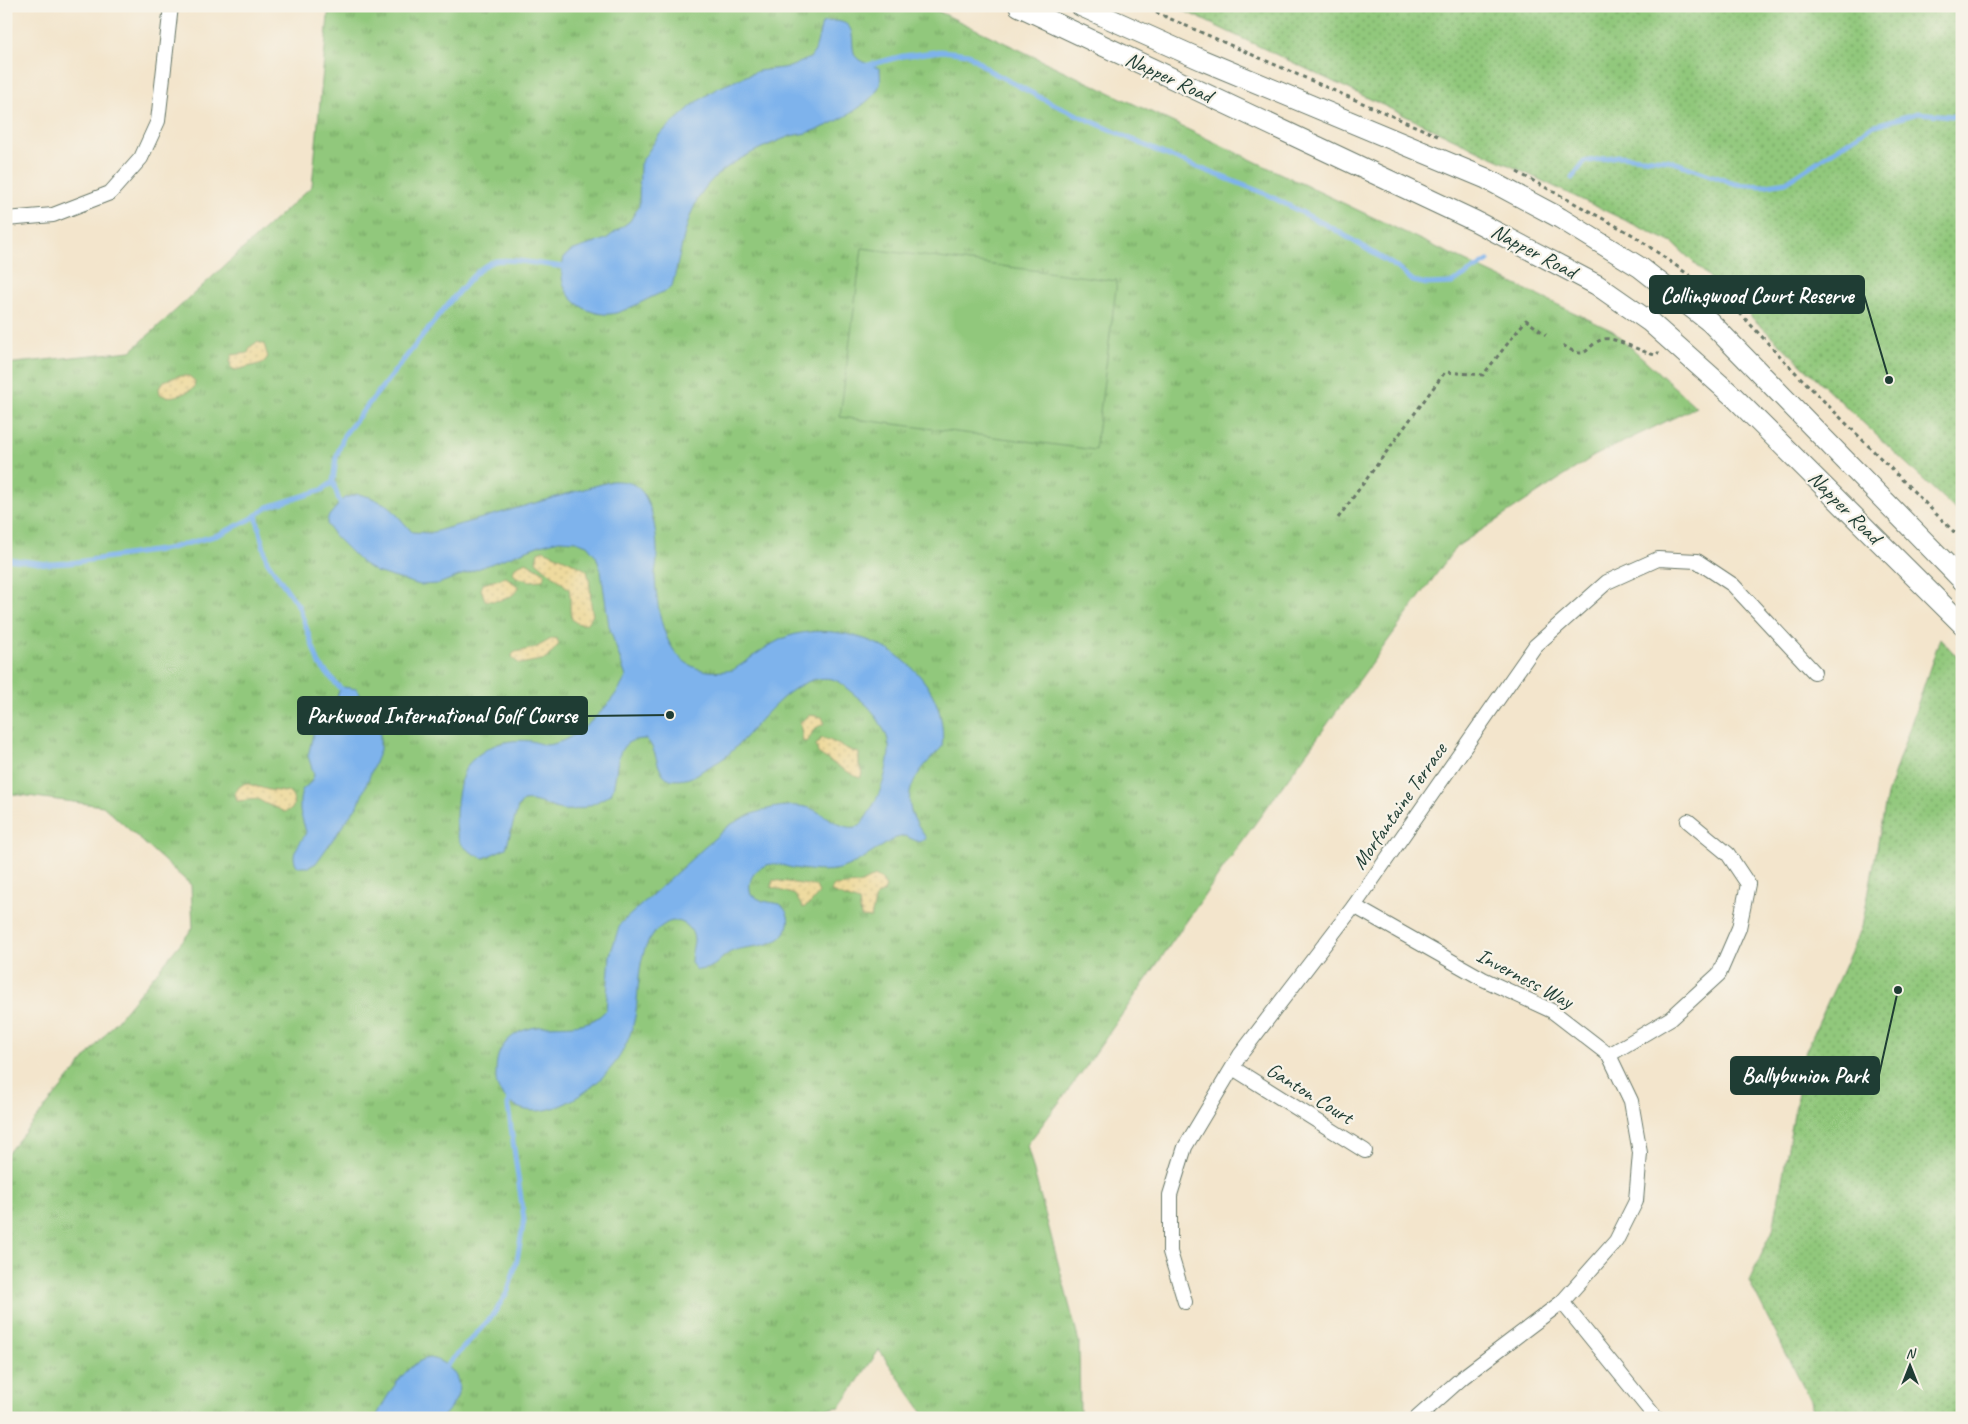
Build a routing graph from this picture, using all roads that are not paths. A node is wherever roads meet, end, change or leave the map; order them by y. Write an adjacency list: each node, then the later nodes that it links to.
1 (171, 6): 4 (street)
2 (1019, 6): 6 (main road, Napper Road)
3 (1081, 6): 5 (main road, Napper Road)
4 (6, 218)
5 (1962, 580)
6 (1962, 624)
7 (1814, 672): 9 (street, Morfantaine Terrace)
8 (1688, 821): 10 (street)
9 (1354, 906): 10 (street, Inverness Way); 11 (street, Morfantaine Terrace)
10 (1609, 1055): 14 (street, Inverness Way)
11 (1232, 1068): 12 (street, Ganton Court); 13 (street, Morfantaine Terrace)
12 (1366, 1151)
13 (1185, 1302)
14 (1562, 1302): 15 (street, Inverness Way); 16 (street)
15 (1417, 1418)
16 (1656, 1418)

